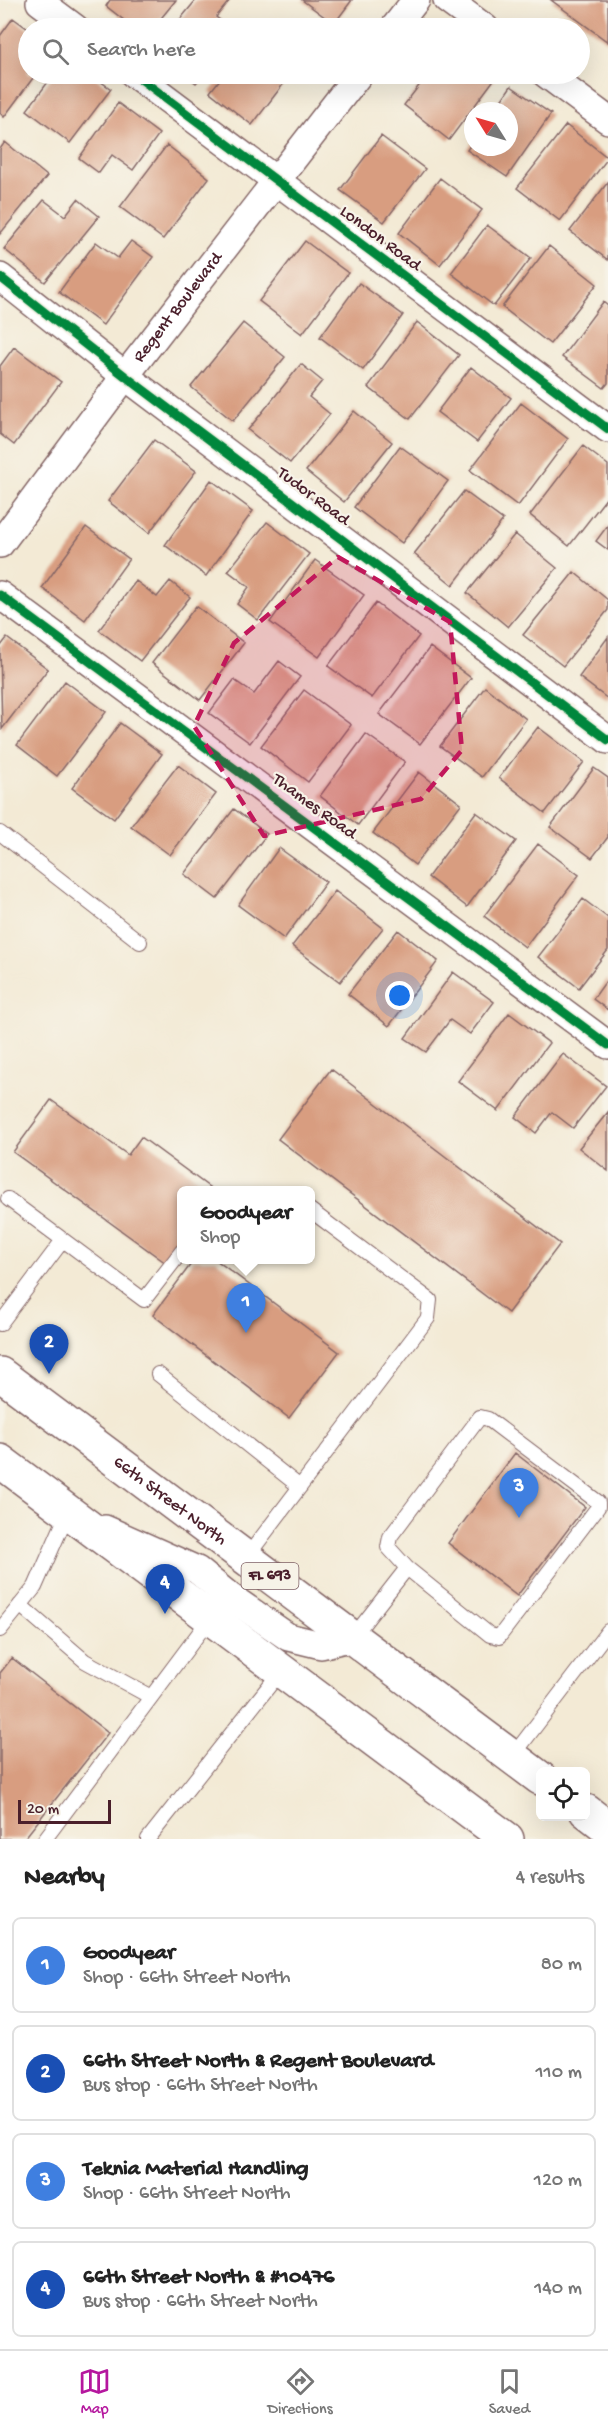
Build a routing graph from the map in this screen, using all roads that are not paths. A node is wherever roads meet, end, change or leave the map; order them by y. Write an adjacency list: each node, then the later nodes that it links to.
1 (416, 0): 5 (street)
2 (447, 0): 6 (street)
3 (39, 2): 4 (street)
4 (61, 18)
5 (402, 18)
6 (471, 18)
7 (147, 84): 11 (street, London Road)
8 (351, 84): 11 (street, Regent Boulevard)
9 (559, 84): 10 (street)
10 (608, 120)
11 (276, 182): 13 (street, Regent Boulevard); 14 (street, London Road)
12 (0, 277): 13 (street, Tudor Road)
13 (125, 375): 15 (street, Regent Boulevard); 17 (street, Tudor Road)
14 (608, 429)
15 (0, 544)
16 (0, 595): 20 (street, Thames Road)
17 (608, 740)
18 (0, 833): 19 (lane)
19 (140, 942)
20 (608, 1045)
21 (8, 1199): 23 (lane)
22 (315, 1214): 29 (lane)
23 (63, 1240): 24 (lane); 25 (lane)
24 (177, 1257)
25 (0, 1324)
26 (158, 1374): 29 (lane)
27 (2, 1376): 31 (main road, 66th Street North / FL 693)
28 (0, 1461): 30 (main road)
29 (300, 1486): 31 (lane)
30 (68, 1512): 33 (lane); 34 (main road)
31 (246, 1558): 37 (main road, 66th Street North / FL 693)
32 (407, 1569): 32 (lane); 37 (lane)
33 (20, 1605): 35 (lane); 39 (lane)
34 (220, 1607): 37 (street); 38 (main road); 39 (lane)
35 (0, 1630)
36 (608, 1631): 40 (lane)
37 (353, 1637): 40 (main road, 66th Street North / FL 693)
38 (281, 1671): 45 (lane); 46 (main road)
39 (152, 1697): 44 (lane)
40 (512, 1756): 41 (main road, 66th Street North / FL 693)
41 (536, 1775)
42 (590, 1815): 43 (main road)
43 (608, 1828)
44 (45, 1839)
45 (148, 1839)
46 (507, 1839)

